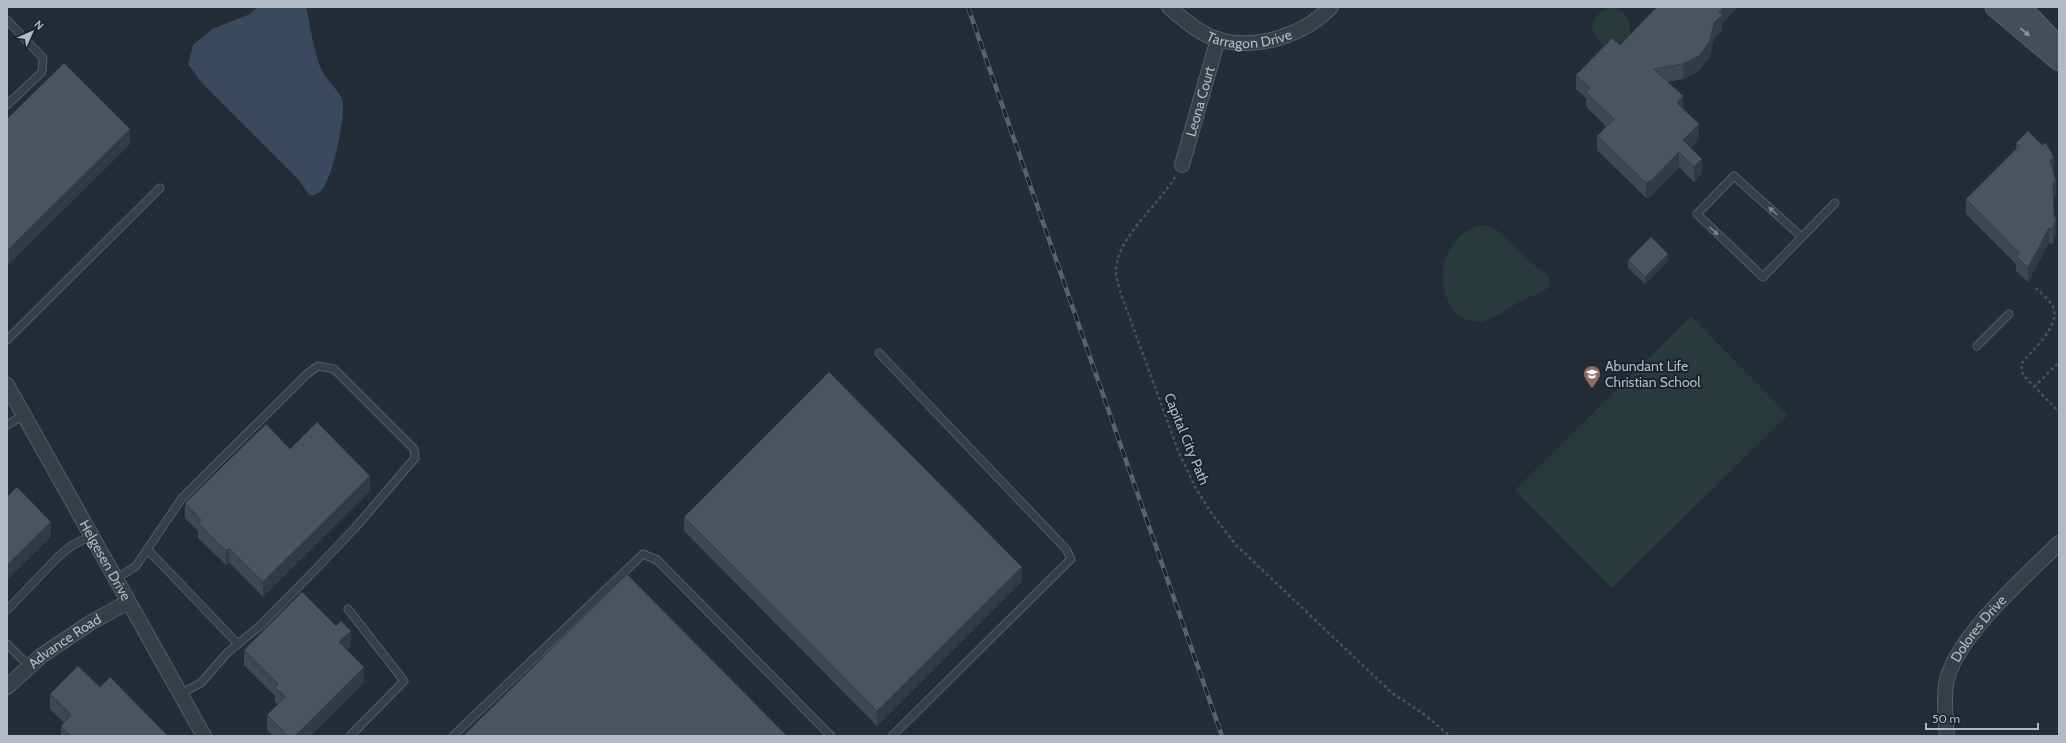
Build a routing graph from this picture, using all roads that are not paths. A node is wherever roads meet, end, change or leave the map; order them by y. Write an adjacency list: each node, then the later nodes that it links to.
1 (1169, 7): 6 (street, Tarragon Drive)
2 (1331, 7): 6 (street, Tarragon Drive)
3 (1995, 7): 8 (main road, one-way to 8)
4 (2021, 7): 7 (main road)
5 (7, 20): 9 (lane)
6 (1218, 39): 10 (street, Leona Court)
7 (2059, 47)
8 (2059, 61)
9 (7, 105)
10 (1182, 165)
11 (160, 188): 15 (lane)
12 (1835, 203): 13 (lane)
13 (1802, 237): 13 (lane, one-way to 13)
14 (2009, 314): 16 (lane)
15 (7, 340)
16 (1977, 346)
17 (879, 353): 37 (lane)
18 (7, 385): 19 (street, Helgesen Drive)
19 (24, 415): 20 (lane); 21 (street, Helgesen Drive)
20 (7, 425)
21 (91, 536): 24 (street, Helgesen Drive); 27 (lane)
22 (2059, 543): 38 (street, Dolores Drive)
23 (148, 550): 24 (lane); 29 (lane); 29 (lane)
24 (116, 579): 25 (street, Helgesen Drive)
25 (128, 602): 30 (street, Advance Road); 32 (street, Helgesen Drive)
26 (348, 609): 34 (lane)
27 (7, 610)
28 (7, 644): 30 (lane)
29 (238, 644): 32 (lane)
30 (29, 666): 31 (street, Advance Road)
31 (7, 687)
32 (180, 694): 33 (street, Helgesen Drive)
33 (204, 736)
34 (350, 736)
35 (454, 736): 36 (lane)
36 (831, 736)
37 (892, 736)
38 (1947, 736)

